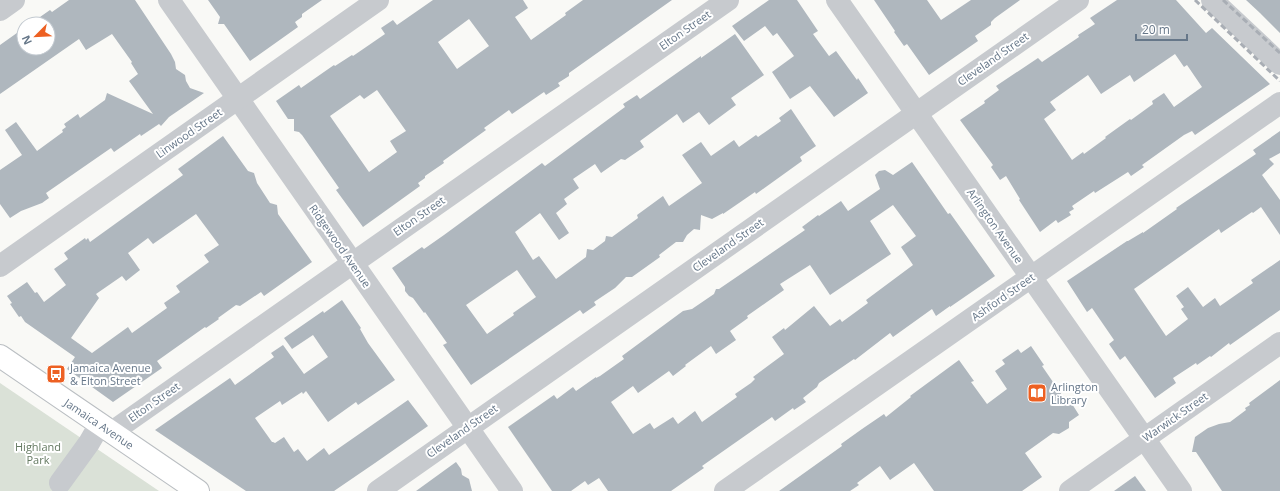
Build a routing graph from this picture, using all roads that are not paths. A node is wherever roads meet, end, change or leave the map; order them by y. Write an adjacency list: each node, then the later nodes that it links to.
1 (14, 0): 8 (street)
2 (169, 0): 10 (street, Ridgewood Avenue)
3 (378, 0): 10 (street, Linwood Street)
4 (728, 0): 13 (street, Elton Street)
5 (837, 0): 12 (street, Arlington Avenue)
6 (1078, 0): 12 (street, Cleveland Street)
7 (1212, 0): 9 (street)
8 (0, 10)
9 (1280, 64)
10 (237, 99): 13 (street, Ridgewood Avenue); 14 (street, Linwood Street)
11 (1280, 103): 15 (street, Ashford Street)
12 (916, 113): 15 (street, Arlington Avenue); 18 (street, Cleveland Street)
13 (352, 263): 18 (street, Ridgewood Avenue); 19 (street, Elton Street)
14 (0, 266)
15 (1031, 278): 20 (street, Arlington Avenue); 25 (street, Ashford Street)
16 (1280, 343): 20 (street, Warwick Street)
17 (0, 356): 19 (main road, Jamaica Avenue)
18 (467, 427): 23 (street, Cleveland Street); 24 (street, Ridgewood Avenue)
19 (106, 428): 21 (street); 22 (main road, Jamaica Avenue)
20 (1144, 439): 26 (street, Warwick Street); 27 (street, Arlington Avenue)
21 (60, 484)
22 (198, 491)
23 (378, 491)
24 (512, 491)
25 (725, 491)
26 (1070, 491)
27 (1181, 491)

